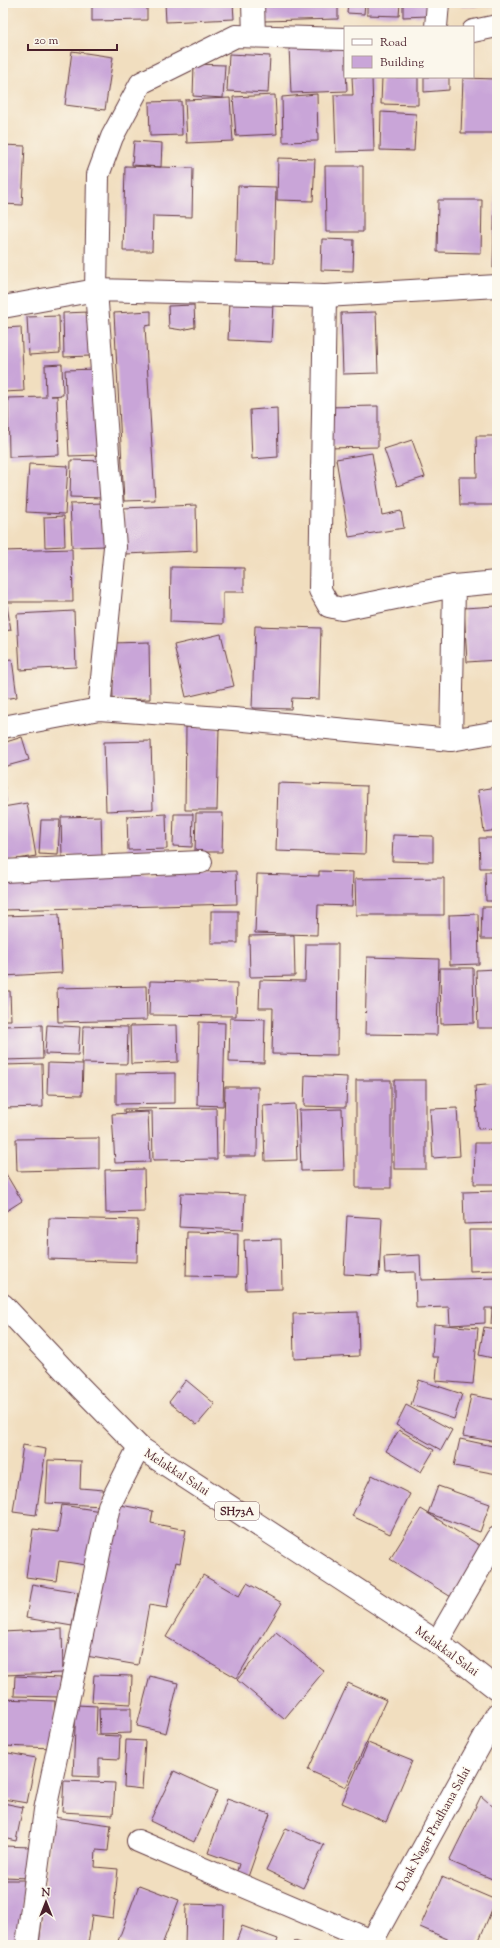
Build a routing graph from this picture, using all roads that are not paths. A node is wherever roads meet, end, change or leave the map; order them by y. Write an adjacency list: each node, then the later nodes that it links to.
1 (254, 3): 6 (street)
2 (438, 3): 3 (street)
3 (436, 26)
4 (497, 26): 5 (street)
5 (474, 31)
6 (254, 36): 7 (street); 9 (street)
7 (344, 39)
8 (497, 286): 10 (street)
9 (96, 290): 10 (street); 11 (street); 14 (street)
10 (325, 296): 13 (street)
11 (3, 307)
12 (497, 582): 13 (street)
13 (454, 586): 17 (street)
14 (99, 709): 15 (street); 17 (street)
15 (3, 727)
16 (497, 732): 17 (street)
17 (451, 740)
18 (201, 862): 19 (street)
19 (3, 871)
20 (3, 1306): 21 (street, Melakkal Salai / SH73A)
21 (139, 1447): 23 (street, Melakkal Salai / SH73A); 28 (street)
22 (497, 1538): 23 (street)
23 (437, 1642): 24 (street, Melakkal Salai / SH73A)
24 (497, 1689)
25 (497, 1714): 27 (street, Doak Nagar Pradhana Salai)
26 (138, 1841): 27 (street)
27 (371, 1943)
28 (27, 1945)

